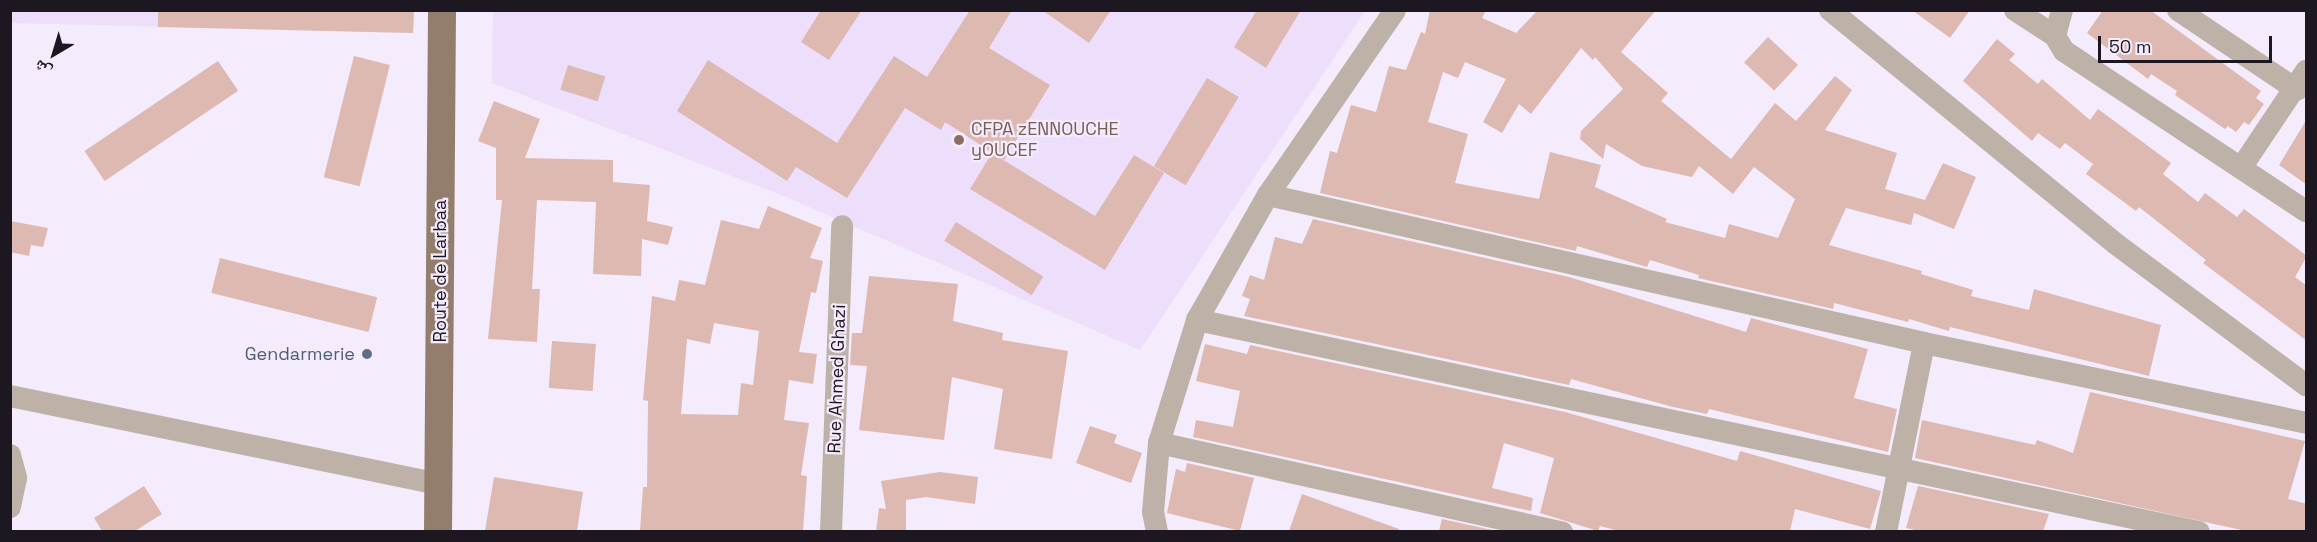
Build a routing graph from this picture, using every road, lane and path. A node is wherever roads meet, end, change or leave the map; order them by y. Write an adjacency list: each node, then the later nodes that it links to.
1 (441, 10): 21 (main road, Route de Larbaa)
2 (1395, 10): 10 (street)
3 (1830, 10): 15 (street)
4 (2015, 10): 7 (street)
5 (2062, 10): 7 (street)
6 (2178, 10): 8 (street)
7 (2055, 36): 9 (street)
8 (2302, 81): 9 (street)
9 (2241, 168): 11 (street)
10 (1268, 195): 13 (street); 14 (street)
11 (2307, 211)
12 (842, 226): 24 (street, Rue Ahmed Ghazi)
13 (1197, 320): 18 (street); 20 (street)
14 (1924, 343): 17 (street); 20 (street)
15 (2307, 385)
16 (10, 396): 21 (street)
17 (2307, 423)
18 (1159, 443): 25 (street); 26 (street)
19 (10, 455): 22 (street)
20 (1899, 468): 27 (street); 28 (street)
21 (438, 484): 23 (main road, Route de Larbaa)
22 (10, 507)
23 (438, 531)
24 (831, 531)
25 (1157, 531)
26 (1562, 531)
27 (1886, 531)
28 (2199, 531)

